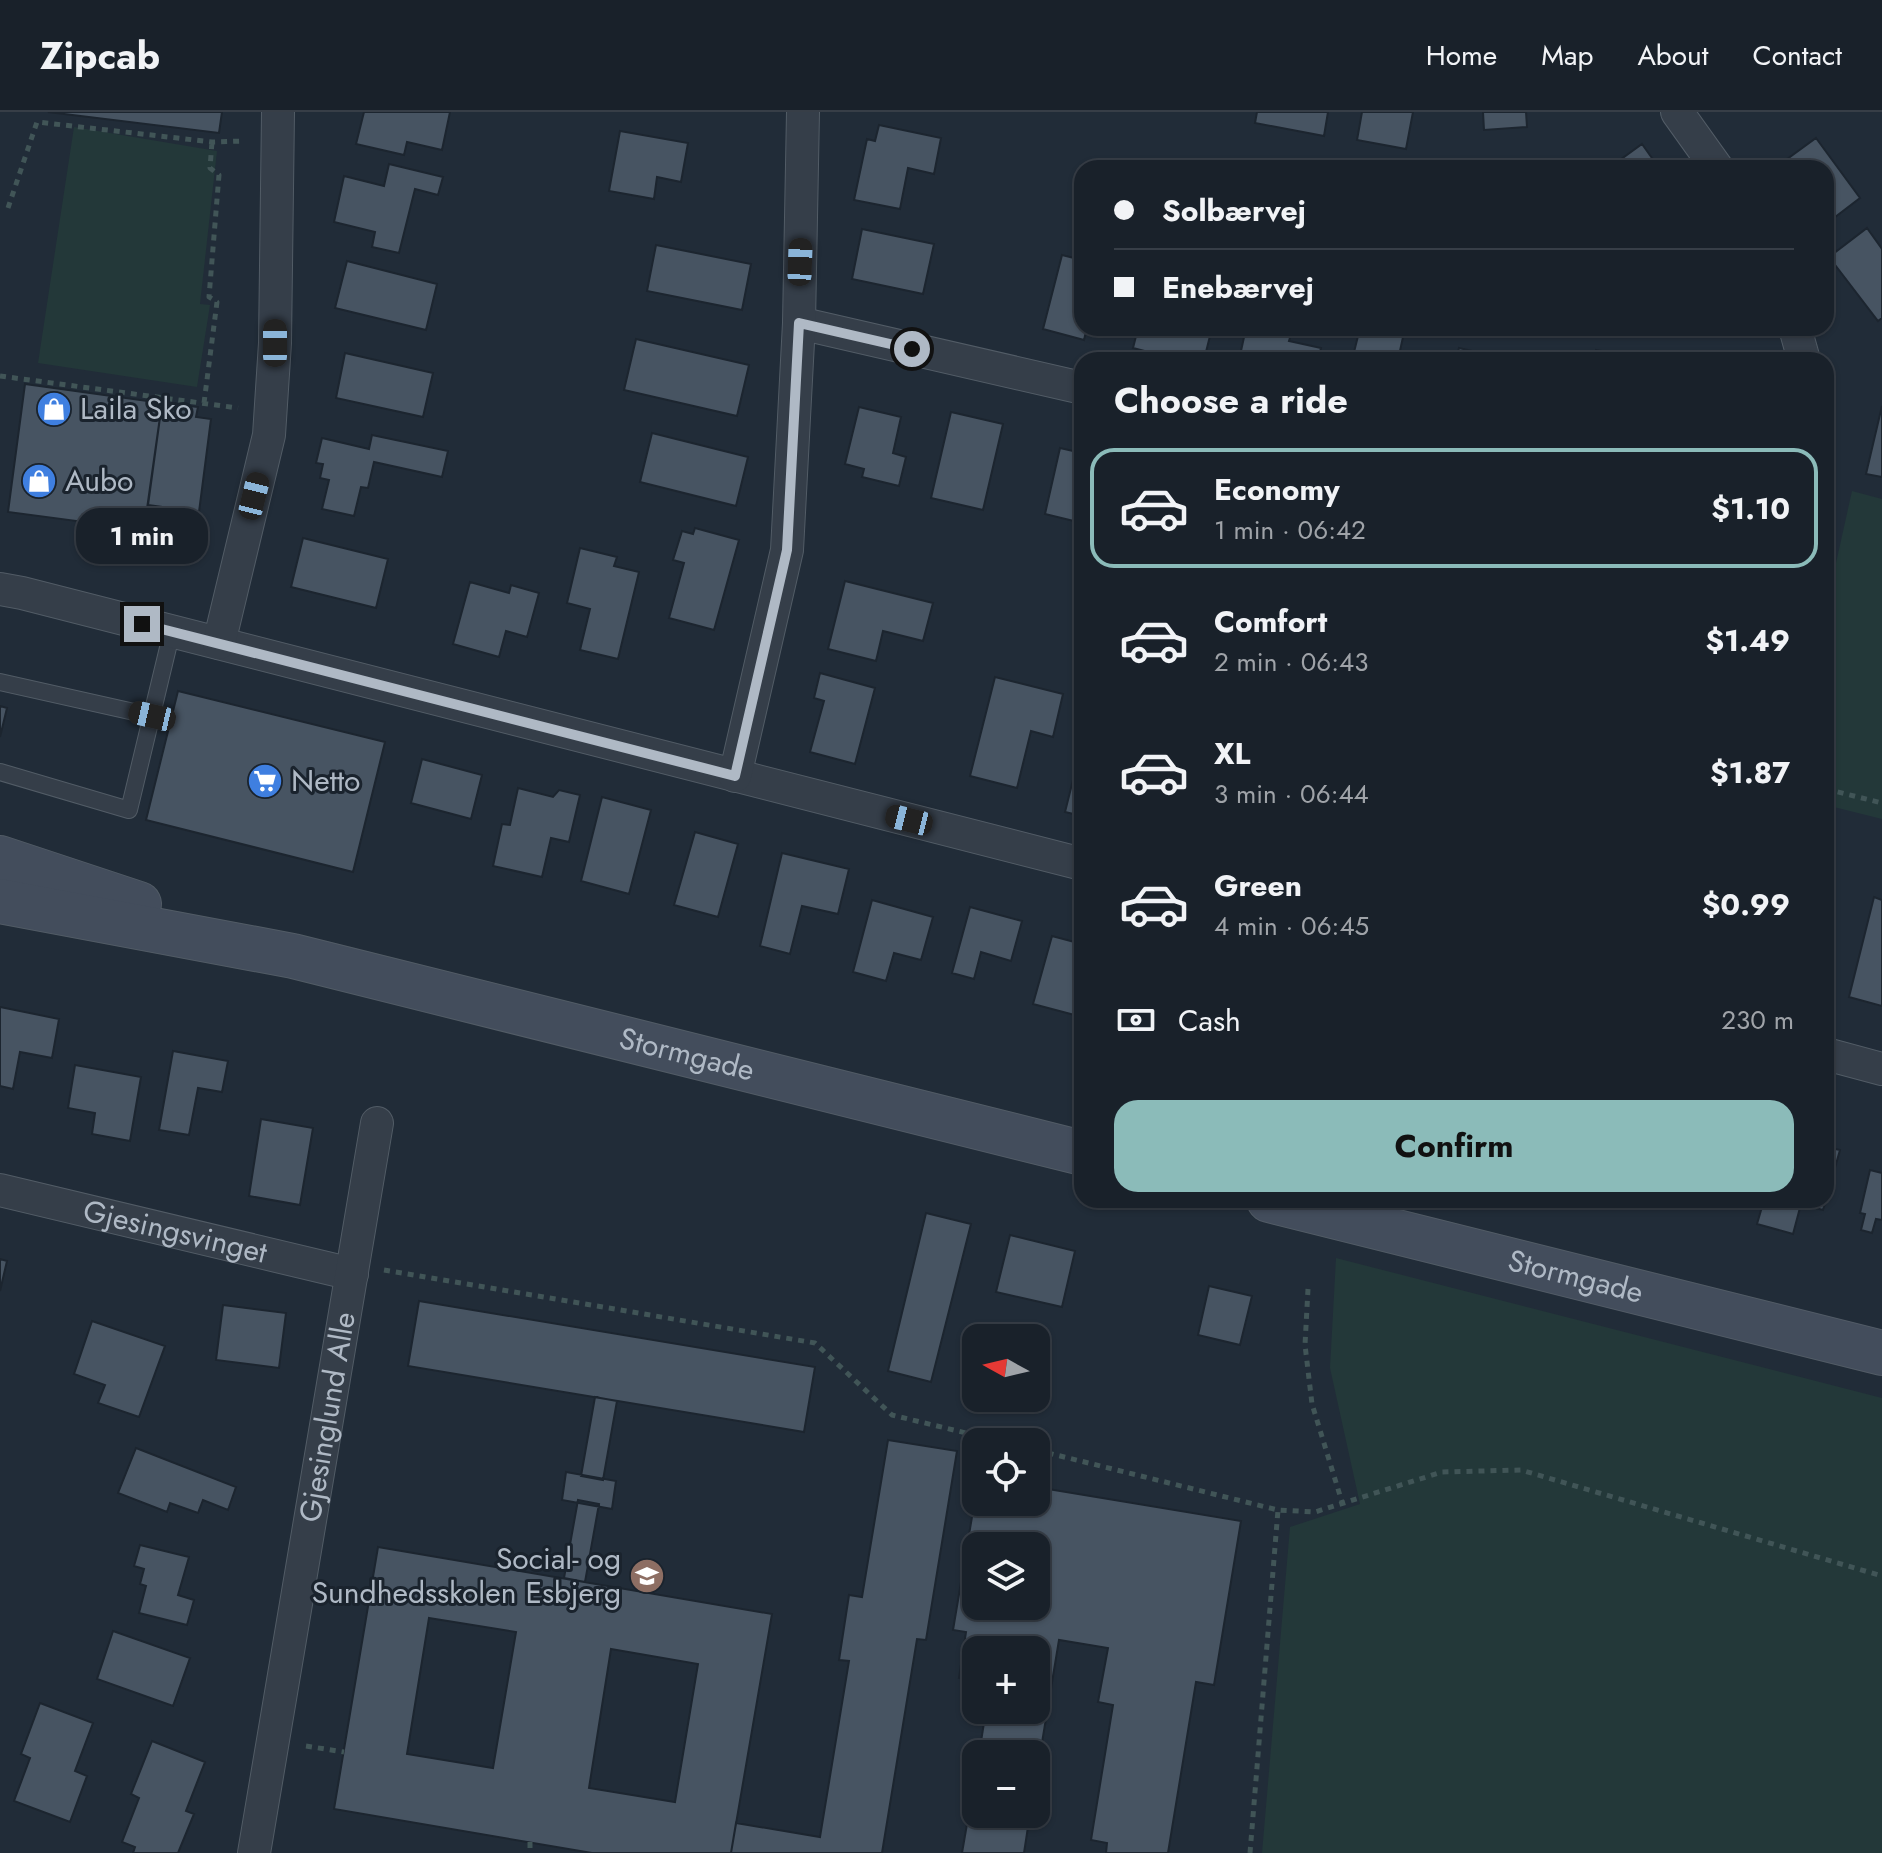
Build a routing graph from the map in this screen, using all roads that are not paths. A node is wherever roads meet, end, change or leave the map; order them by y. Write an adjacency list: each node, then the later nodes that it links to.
1 (803, 112): 5 (street)
2 (1677, 112): 4 (street)
3 (277, 126): 9 (street)
4 (1711, 160)
5 (799, 323): 6 (street); 13 (street)
6 (1074, 386)
7 (0, 589): 8 (street)
8 (172, 631): 9 (street); 11 (lane)
9 (219, 643): 13 (street)
10 (0, 682): 11 (lane)
11 (152, 716): 12 (lane)
12 (0, 772)
13 (735, 776): 15 (street)
14 (0, 858): 17 (street, Stormgade)
15 (1074, 862)
16 (0, 901): 17 (street, Stormgade)
17 (293, 956): 21 (street, Stormgade)
18 (1834, 1056): 19 (street)
19 (1882, 1069)
20 (377, 1123): 24 (street, Gjesinglund Alle)
21 (1074, 1151)
22 (0, 1190): 24 (street, Gjesingsvinget)
23 (1301, 1208): 25 (street, Stormgade)
24 (352, 1274): 26 (street, Gjesinglund Alle)
25 (1882, 1353)
26 (254, 1853)

